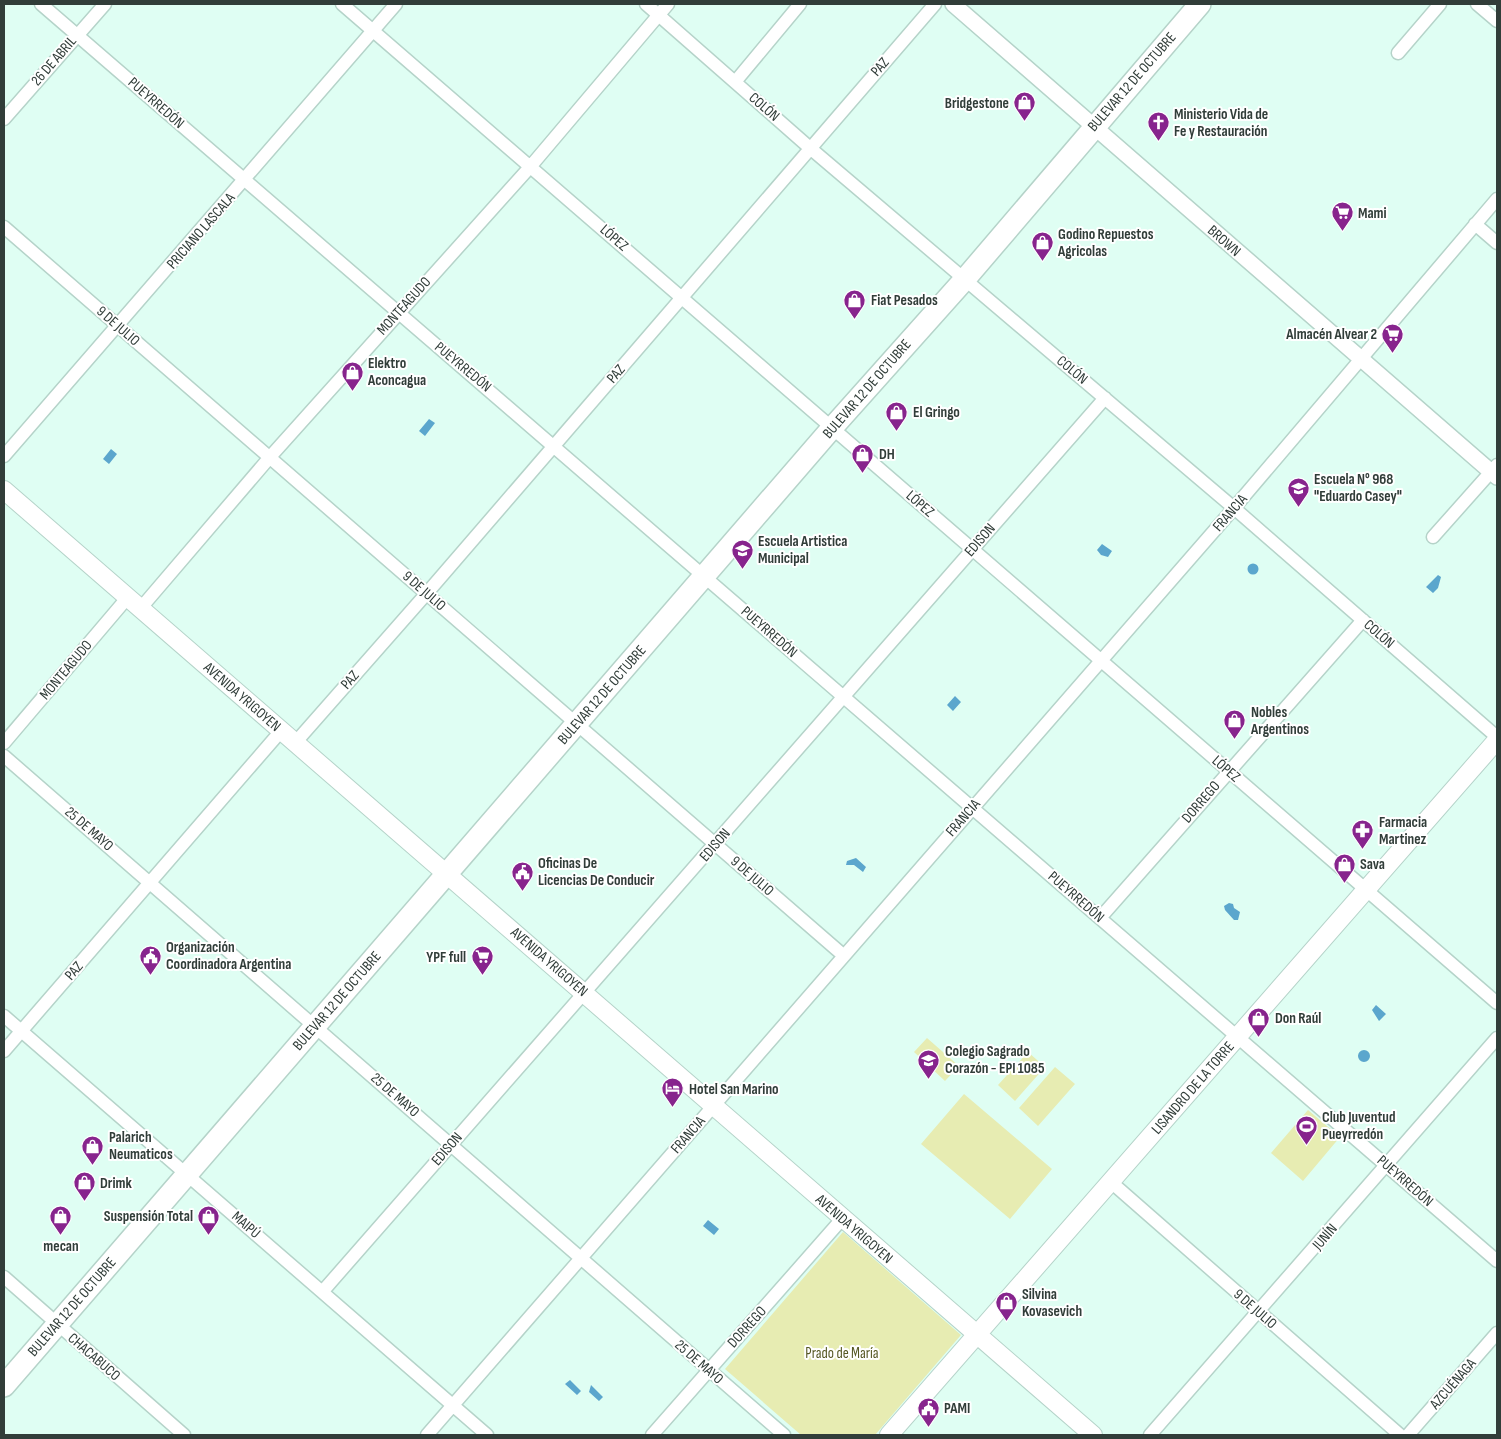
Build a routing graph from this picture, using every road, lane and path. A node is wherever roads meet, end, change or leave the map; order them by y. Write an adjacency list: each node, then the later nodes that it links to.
1 (41, 4): 16 (street, PUEYRREDÓN)
2 (105, 4): 16 (street, 26 DE ABRIL)
3 (342, 4): 15 (street, LÓPEZ)
4 (396, 4): 15 (street, PRICIANO LASCALA)
5 (646, 4): 13 (street, COLÓN)
6 (668, 4): 13 (street, MONTEAGUDO)
7 (800, 4): 18 (street)
8 (935, 4): 21 (street, PAZ)
9 (953, 4): 20 (street, BROWN)
10 (1200, 4): 20 (highway, BULEVAR 12 DE OCTUBRE)
11 (1440, 4): 17 (street)
12 (1477, 4): 14 (street)
13 (659, 14): 18 (street, COLÓN); 22 (street, MONTEAGUDO)
14 (1497, 21)
15 (373, 30): 22 (street, LÓPEZ); 23 (street, PRICIANO LASCALA)
16 (77, 35): 19 (street, 26 DE ABRIL); 23 (street, PUEYRREDÓN)
17 (1398, 53)
18 (735, 82): 21 (street, COLÓN)
19 (4, 119)
20 (1094, 126): 28 (highway, BULEVAR 12 DE OCTUBRE); 32 (street, BROWN)
21 (810, 148): 28 (street, COLÓN); 29 (street, PAZ)
22 (530, 167): 29 (street, LÓPEZ); 30 (street, MONTEAGUDO)
23 (245, 180): 30 (street, PUEYRREDÓN); 31 (street, PRICIANO LASCALA)
24 (1497, 199): 25 (street, FRANCIA)
25 (1475, 224): 27 (street); 32 (street, FRANCIA)
26 (4, 227): 31 (street, 9 DE JULIO)
27 (1497, 243)
28 (965, 279): 33 (street, COLÓN); 34 (highway, BULEVAR 12 DE OCTUBRE)
29 (682, 297): 34 (street, LÓPEZ); 35 (street, PAZ)
30 (398, 312): 35 (street, PUEYRREDÓN); 37 (street, MONTEAGUDO)
31 (118, 325): 36 (street, PRICIANO LASCALA); 37 (street, 9 DE JULIO)
32 (1361, 358): 38 (street, BROWN); 40 (street, FRANCIA)
33 (1104, 398): 40 (street, COLÓN); 42 (street, EDISON)
34 (832, 428): 42 (street, LÓPEZ); 43 (highway, BULEVAR 12 DE OCTUBRE)
35 (555, 445): 43 (street, PUEYRREDÓN); 44 (street, PAZ)
36 (4, 456)
37 (270, 457): 44 (street, 9 DE JULIO); 45 (street, MONTEAGUDO)
38 (1495, 471): 41 (street)
39 (4, 490): 45 (main road, AVENIDA YRIGOYEN)
40 (1234, 508): 46 (street, COLÓN); 47 (street, FRANCIA)
41 (1434, 537)
42 (972, 549): 47 (street, LÓPEZ); 48 (street, EDISON)
43 (704, 576): 48 (street, PUEYRREDÓN); 49 (highway, BULEVAR 12 DE OCTUBRE)
44 (427, 593): 49 (street, 9 DE JULIO); 53 (street, PAZ)
45 (134, 603): 50 (main road, AVENIDA YRIGOYEN); 52 (street, MONTEAGUDO)
46 (1363, 620): 51 (street, COLÓN); 55 (street, DORREGO)
47 (1100, 660): 55 (street, LÓPEZ); 56 (street, FRANCIA)
48 (843, 696): 56 (street, PUEYRREDÓN); 57 (street, EDISON)
49 (577, 724): 57 (street, 9 DE JULIO); 58 (highway, BULEVAR 12 DE OCTUBRE)
50 (281, 731): 53 (main road, AVENIDA YRIGOYEN); 59 (street, PAZ)
51 (1497, 738): 60 (main road, LISANDRO DE LA TORRE)
52 (4, 743)
53 (295, 743): 58 (main road, AVENIDA YRIGOYEN)
54 (4, 756): 59 (street, 25 DE MAYO)
55 (1228, 771): 60 (street, LÓPEZ); 61 (street, DORREGO)
56 (972, 807): 61 (street, PUEYRREDÓN); 62 (street, FRANCIA)
57 (716, 844): 62 (street, 9 DE JULIO); 63 (street, EDISON)
58 (447, 874): 63 (main road, AVENIDA YRIGOYEN); 66 (highway, BULEVAR 12 DE OCTUBRE)
59 (151, 883): 66 (street, 25 DE MAYO); 67 (street, PAZ)
60 (1365, 889): 64 (street, LÓPEZ); 68 (main road, LISANDRO DE LA TORRE)
61 (1100, 918): 68 (street, PUEYRREDÓN)
62 (843, 955): 71 (street, FRANCIA)
63 (585, 993): 71 (main road, AVENIDA YRIGOYEN); 72 (street, EDISON)
64 (1497, 1003)
65 (4, 1016): 67 (street, MAIPÚ)
66 (315, 1026): 72 (street, 25 DE MAYO); 74 (highway, BULEVAR 12 DE OCTUBRE)
67 (21, 1031): 70 (street, PAZ); 74 (street, MAIPÚ)
68 (1238, 1037): 73 (street, PUEYRREDÓN); 75 (main road, LISANDRO DE LA TORRE)
69 (1497, 1038): 73 (street, JUNÍN)
70 (4, 1051)
71 (713, 1105): 76 (main road, AVENIDA YRIGOYEN); 77 (street, FRANCIA)
72 (452, 1144): 77 (street, 25 DE MAYO); 80 (street, EDISON)
73 (1387, 1166): 78 (street, PUEYRREDÓN); 81 (street, JUNÍN)
74 (187, 1175): 80 (street, MAIPÚ); 82 (highway, BULEVAR 12 DE OCTUBRE)
75 (1111, 1182): 81 (street, 9 DE JULIO); 84 (main road, LISANDRO DE LA TORRE)
76 (842, 1219): 84 (main road, AVENIDA YRIGOYEN); 85 (street, DORREGO)
77 (581, 1258): 85 (street, 25 DE MAYO); 87 (street, FRANCIA)
78 (1497, 1261)
79 (4, 1278): 82 (street, CHACABUCO)
80 (323, 1291): 87 (street, MAIPÚ)
81 (1260, 1312): 95 (street, JUNÍN); 96 (street, 9 DE JULIO)
82 (57, 1325): 86 (highway, BULEVAR 12 DE OCTUBRE); 88 (street, CHACABUCO)
83 (1497, 1333): 97 (street, AZCUÉNAGA)
84 (976, 1336): 93 (main road, LISANDRO DE LA TORRE); 94 (main road, AVENIDA YRIGOYEN)
85 (708, 1370): 91 (street, DORREGO); 92 (street, 25 DE MAYO)
86 (4, 1386)
87 (453, 1406): 89 (street, FRANCIA); 90 (street, MAIPÚ)
88 (184, 1435)
89 (427, 1435)
90 (487, 1435)
91 (652, 1435)
92 (784, 1435)
93 (889, 1435)
94 (1093, 1435)
95 (1150, 1435)
96 (1400, 1435)
97 (1408, 1435)

